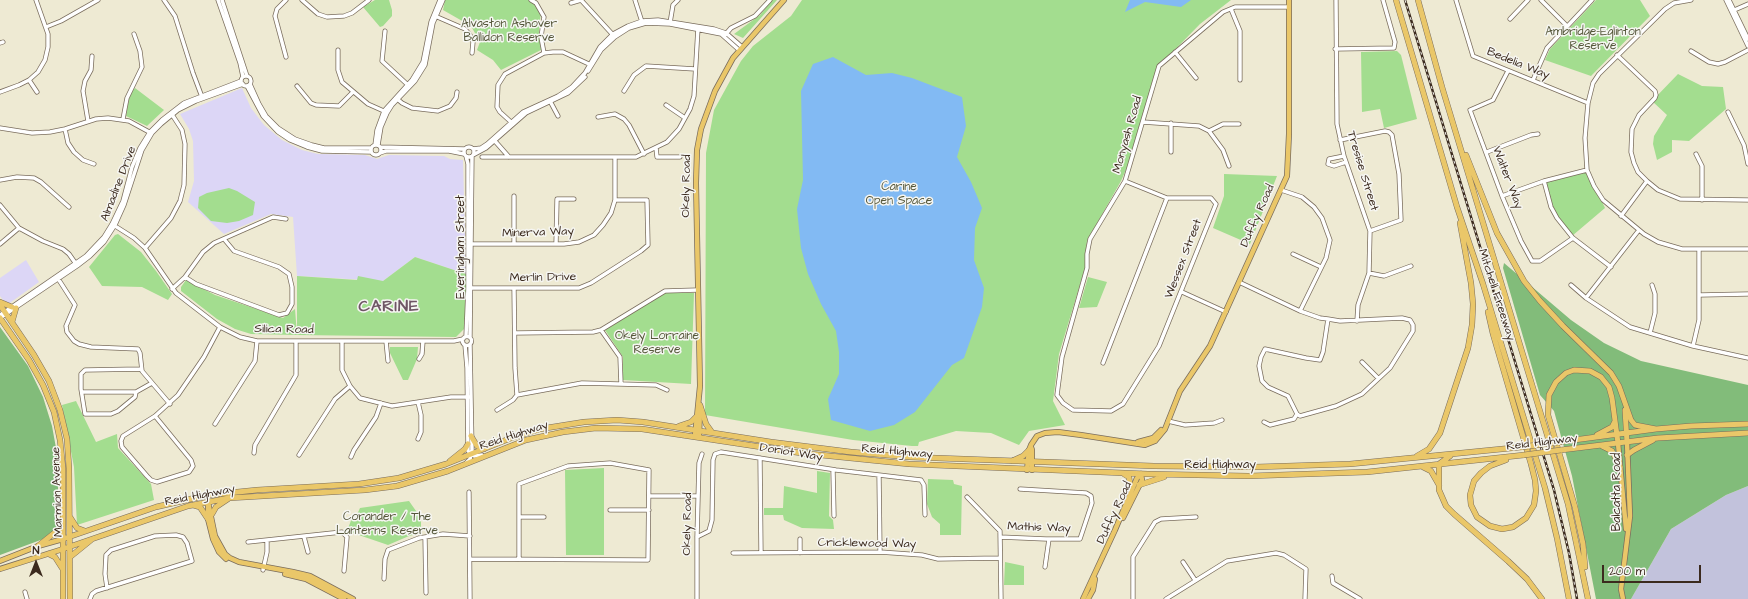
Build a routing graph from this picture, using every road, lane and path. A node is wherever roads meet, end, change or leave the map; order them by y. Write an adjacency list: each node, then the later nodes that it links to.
1 (36, 0): 39 (street)
2 (98, 0): 39 (street)
3 (164, 0): 73 (street)
4 (218, 0): 65 (street)
5 (222, 0): 65 (street)
6 (286, 0): 57 (street)
7 (302, 0): 8 (street)
8 (369, 0)
9 (440, 0): 34 (street)
10 (443, 0): 34 (street)
11 (531, 0): 54 (street)
12 (635, 0): 36 (street)
13 (678, 0): 37 (street)
14 (770, 0): 43 (street)
15 (784, 0): 47 (main road, Okely Road)
16 (1289, 0): 31 (main road, Duffy Road)
17 (1336, 0): 48 (street, Tresise Street)
18 (1383, 0): 48 (street)
19 (1396, 0): 134 (highway, Mitchell Freeway)
20 (1418, 0): 92 (highway, Mitchell Freeway)
21 (1456, 0): 60 (street, Bedelia Way)
22 (1528, 0): 35 (street)
23 (1541, 0): 38 (street)
24 (1592, 0): 38 (street)
25 (1691, 0): 28 (street)
26 (1726, 0): 33 (street)
27 (1729, 0): 33 (street)
28 (1674, 2): 55 (street)
29 (571, 3): 44 (street)
30 (1748, 4): 33 (street)
31 (1289, 7): 32 (street, Monyash Road); 124 (main road, Duffy Road)
32 (1231, 9): 52 (street, Monyash Road); 63 (street)
33 (1733, 11): 45 (street); 46 (street)
34 (434, 15): 53 (street); 67 (street)
35 (1510, 19)
36 (642, 22): 37 (street); 44 (street)
37 (670, 23): 40 (street)
38 (1567, 26): 64 (street)
39 (46, 27): 62 (street)
40 (698, 28): 43 (street); 59 (street)
41 (385, 31): 67 (street)
42 (134, 34): 84 (street)
43 (726, 34): 47 (street)
44 (614, 36): 58 (street)
45 (1748, 39)
46 (1748, 46)
47 (741, 48): 165 (main road, Okely Road)
48 (1335, 49): 97 (street, Tresise Street)
49 (338, 50): 71 (street)
50 (1748, 50): 51 (street)
51 (1691, 51)
52 (1175, 52): 61 (street); 86 (street, Monyash Road)
53 (472, 53)
54 (544, 53): 58 (street); 87 (street)
55 (1618, 55): 76 (street); 123 (street)
56 (92, 56): 85 (street)
57 (286, 58)
58 (590, 65): 75 (street)
59 (695, 69): 68 (street); 83 (street)
60 (1508, 71): 64 (street, Bedelia Way); 104 (street, Walter Way)
61 (1196, 78)
62 (29, 80): 69 (street); 70 (street)
63 (1240, 80)
64 (1533, 80): 76 (street, Bedelia Way)
65 (245, 81): 73 (street, Almadine Drive); 102 (street)
66 (297, 86): 71 (street)
67 (408, 86): 74 (street)
68 (624, 91)
69 (0, 92)
70 (36, 92)
71 (353, 92): 78 (street)
72 (457, 92): 74 (street)
73 (202, 97): 80 (street, Almadine Drive)
74 (396, 98): 78 (street)
75 (550, 100): 81 (street); 87 (street)
76 (1588, 103): 119 (street)
77 (666, 105): 83 (street)
78 (386, 112): 98 (street)
79 (1728, 112): 117 (street)
80 (171, 113): 94 (street, Almadine Drive); 147 (street)
81 (558, 116)
82 (598, 117): 106 (street)
83 (685, 118): 99 (street)
84 (123, 119): 85 (street); 94 (street)
85 (88, 121): 91 (street)
86 (1143, 122): 88 (street); 121 (street, Monyash Road)
87 (512, 123): 96 (street)
88 (1171, 123): 93 (street); 103 (street)
89 (1238, 124): 93 (street)
90 (0, 128): 91 (street)
91 (65, 129): 116 (street)
92 (1456, 130): 215 (highway); 335 (highway, Mitchell Freeway)
93 (1209, 132): 118 (street)
94 (151, 133): 137 (street, Almadine Drive)
95 (1538, 134): 104 (street)
96 (494, 140): 101 (street); 109 (street); 112 (street)
97 (1340, 140): 110 (street, Tresise Street); 140 (street)
98 (378, 145): 100 (street); 102 (street); 105 (street)
99 (656, 148): 106 (street); 114 (street)
100 (465, 149): 101 (street); 108 (street, Everingham Street)
101 (473, 149): 109 (street, Everingham Street)
102 (371, 150): 105 (street)
103 (1171, 152)
104 (1486, 152): 126 (street, Walter Way)
105 (380, 153): 108 (street)
106 (644, 154): 113 (street)
107 (1696, 154): 130 (street)
108 (465, 155): 109 (street); 144 (street, Everingham Street)
109 (472, 155): 144 (street, Everingham Street)
110 (1344, 156): 115 (street, Tresise Street); 115 (street)
111 (482, 157): 112 (street)
112 (509, 157): 113 (street)
113 (615, 157): 129 (street, Minerva Way)
114 (680, 157)
115 (1346, 162): 140 (street, Tresise Street)
116 (94, 164)
117 (1748, 164)
118 (1229, 166)
119 (1587, 170): 122 (street); 135 (street)
120 (0, 180): 133 (street)
121 (1125, 181): 127 (street, Wessex Street); 213 (street, Monyash Road)
122 (1544, 181): 126 (street); 141 (street)
123 (1647, 182): 130 (street); 135 (street)
124 (1281, 190): 153 (street); 158 (main road, Duffy Road)
125 (514, 196): 145 (street)
126 (1502, 196): 141 (street, Walter Way)
127 (1167, 198): 166 (street, Wessex Street); 198 (street)
128 (574, 199): 146 (street)
129 (615, 200): 146 (street, Minerva Way); 163 (street, Merlin Drive)
130 (1702, 200): 131 (street)
131 (1748, 200)
132 (0, 205): 138 (street)
133 (69, 207)
134 (1457, 207): 159 (highway, Mitchell Freeway); 254 (highway)
135 (1621, 216): 139 (street)
136 (286, 219): 142 (street)
137 (114, 225): 147 (street, Silica Road); 151 (street, Almadine Drive)
138 (19, 228): 143 (street); 151 (street)
139 (1639, 230): 148 (street); 154 (street)
140 (1370, 231): 155 (street, Tresise Street)
141 (1573, 238): 154 (street)
142 (224, 239): 156 (street); 156 (street)
143 (0, 244)
144 (470, 244): 145 (street, Minerva Way); 162 (street, Everingham Street)
145 (514, 244): 146 (street, Minerva Way)
146 (556, 244)
147 (145, 248): 164 (street, Silica Road)
148 (1699, 249): 149 (street); 168 (street)
149 (1748, 249)
150 (1293, 254): 153 (street)
151 (76, 265): 157 (street, Almadine Drive)
152 (1411, 266): 155 (street)
153 (1321, 267): 173 (street)
154 (1611, 267): 169 (street)
155 (1369, 273): 177 (street, Tresise Street)
156 (185, 277): 164 (street)
157 (58, 278): 172 (street, Almadine Drive); 199 (street)
158 (1239, 282): 173 (street); 174 (main road, Duffy Road)
159 (1483, 284): 252 (highway); 351 (highway, Mitchell Freeway)
160 (1571, 285): 169 (street)
161 (1652, 285): 182 (street)
162 (470, 288): 163 (street, Merlin Drive); 183 (street, Everingham Street); 184 (street, Everingham Street)
163 (514, 288): 181 (street)
164 (172, 289): 179 (street, Silica Road)
165 (698, 290): 180 (street); 209 (main road, Okely Road)
166 (1182, 292): 174 (street); 213 (street, Wessex Street)
167 (1748, 294): 168 (street)
168 (1700, 295): 193 (street)
169 (1586, 298): 182 (street)
170 (0, 302): 172 (highway)
171 (0, 305): 175 (highway, Marmion Avenue)
172 (14, 307): 175 (street, Almadine Drive); 178 (highway)
173 (1300, 311): 176 (street)
174 (1226, 312): 222 (main road, Duffy Road)
175 (2, 315): 178 (highway, Marmion Avenue); 293 (highway, Marmion Avenue)
176 (1328, 319): 177 (street); 217 (street)
177 (1357, 321): 200 (street)
178 (12, 323): 287 (highway, Marmion Avenue)
179 (220, 327): 185 (street, Silica Road); 212 (street)
180 (601, 330): 181 (street); 202 (street)
181 (515, 332): 207 (street)
182 (1650, 333): 193 (street)
183 (470, 337): 184 (street); 192 (street, Everingham Street)
184 (464, 338): 190 (street, Silica Road); 191 (street, Everingham Street)
185 (257, 341): 186 (street, Silica Road); 224 (street)
186 (296, 341): 187 (street, Silica Road); 244 (street)
187 (342, 341): 188 (street, Silica Road); 203 (street)
188 (386, 341): 189 (street, Silica Road); 196 (street)
189 (423, 341): 190 (street, Silica Road); 195 (street)
190 (454, 341): 191 (street, Silica Road)
191 (464, 344): 192 (street); 208 (street, Everingham Street)
192 (470, 344): 208 (street, Everingham Street)
193 (1693, 346): 194 (street)
194 (1748, 358)
195 (419, 359)
196 (388, 361)
197 (1362, 362): 200 (street)
198 (1103, 363)
199 (140, 368): 201 (street); 205 (street)
200 (1378, 378): 217 (street)
201 (152, 383): 206 (street); 212 (street)
202 (621, 384): 204 (street); 207 (street)
203 (350, 386): 211 (street); 249 (street)
204 (667, 390)
205 (82, 392): 206 (street); 206 (street)
206 (136, 392)
207 (517, 395): 216 (street)
208 (469, 397): 210 (street); 233 (street, Everingham Street); 240 (street, Everingham Street)
209 (699, 398): 214 (main road, Okely Road); 219 (main road, Okely Road)
210 (418, 402): 211 (street); 237 (street)
211 (381, 403): 251 (street)
212 (170, 404): 218 (street)
213 (1123, 404)
214 (700, 405): 228 (main road, Okely Road); 229 (highway)
215 (1625, 405): 227 (highway); 230 (highway)
216 (497, 410)
217 (1297, 414): 223 (street)
218 (155, 416): 218 (street)
219 (697, 416): 226 (highway); 228 (main road, Okely Road)
220 (1222, 420): 222 (street)
221 (1615, 420): 232 (highway); 235 (highway); 335 (highway)
222 (1168, 421): 243 (main road, Duffy Road)
223 (1264, 422)
224 (215, 424)
225 (1748, 424): 227 (highway, Reid Highway)
226 (676, 426): 228 (highway, Reid Highway); 242 (highway, Reid Highway)
227 (1656, 429): 230 (highway, Reid Highway)
228 (698, 430): 229 (highway, Reid Highway); 234 (main road, Okely Road)
229 (712, 432): 255 (highway, Reid Highway)
230 (1626, 433): 232 (highway, Reid Highway); 238 (highway)
231 (1748, 433): 236 (highway, Reid Highway)
232 (1617, 434): 235 (highway, Reid Highway); 239 (highway)
233 (472, 436): 242 (highway); 245 (street, Everingham Street)
234 (697, 437): 246 (highway, Reid Highway); 265 (highway, Reid Highway)
235 (1591, 437): 248 (highway, Reid Highway, bridge)
236 (1658, 438): 238 (highway, Reid Highway); 250 (highway)
237 (418, 439)
238 (1627, 442): 239 (highway, Reid Highway); 250 (main road, Balcatta Road)
239 (1618, 443): 241 (highway, Reid Highway); 263 (main road, Balcatta Road)
240 (468, 444): 245 (street, Everingham Street); 257 (highway)
241 (1601, 446): 252 (highway, Reid Highway, bridge); 263 (highway)
242 (484, 449): 245 (highway, Reid Highway)
243 (1030, 449): 255 (highway); 256 (main road)
244 (254, 453)
245 (471, 453): 246 (street); 257 (highway, Reid Highway); 259 (street)
246 (489, 454): 259 (highway, Reid Highway)
247 (702, 454): 277 (street, Okely Road)
248 (1453, 454): 254 (highway, Reid Highway); 258 (highway)
249 (299, 455)
250 (1627, 455): 307 (main road, Balcatta Road)
251 (351, 457)
252 (1512, 457): 258 (highway, Reid Highway)
253 (760, 458): 264 (street, Doriot Way); 300 (street, Doriot Way); 314 (street)
254 (1412, 458): 261 (highway, Reid Highway)
255 (1011, 462): 256 (highway, Reid Highway)
256 (1030, 462): 260 (highway, Reid Highway); 265 (main road)
257 (446, 464): 275 (highway, Reid Highway)
258 (1439, 464): 262 (highway, Reid Highway); 271 (highway)
259 (464, 465): 279 (highway, Reid Highway)
260 (1132, 465): 261 (highway, Reid Highway); 267 (highway)
261 (1154, 466): 267 (highway)
262 (1420, 466): 269 (highway, Reid Highway); 271 (highway)
263 (1620, 467): 307 (main road, Balcatta Road)
264 (833, 470): 268 (street, Doriot Way); 288 (street)
265 (1029, 470): 266 (highway, Reid Highway)
266 (1124, 474): 267 (highway, Reid Highway); 274 (highway)
267 (1141, 474): 269 (highway, Reid Highway); 270 (main road, Duffy Road); 274 (main road, Duffy Road)
268 (879, 475): 286 (street, Doriot Way); 312 (street)
269 (1185, 476): 270 (highway)
270 (1139, 485): 346 (main road, Duffy Road)
271 (1439, 485): 350 (highway)
272 (1020, 489): 304 (street, Mathis Way)
273 (469, 492): 297 (street)
274 (1130, 492): 345 (main road, Duffy Road)
275 (223, 493): 280 (highway, Reid Highway); 281 (highway)
276 (649, 496): 277 (street); 284 (street); 289 (street)
277 (698, 496): 300 (street, Okely Road)
278 (967, 496): 301 (street)
279 (229, 498): 281 (highway, Reid Highway); 285 (highway)
280 (183, 500): 281 (highway); 294 (highway, Reid Highway)
281 (208, 502): 282 (highway, Reid Highway); 285 (main road); 292 (main road)
282 (192, 505): 292 (highway); 296 (highway, Reid Highway)
283 (610, 510): 284 (street)
284 (649, 510): 320 (street)
285 (212, 514): 324 (main road)
286 (925, 514)
287 (69, 516): 294 (highway); 295 (highway, Marmion Avenue)
288 (834, 516)
289 (519, 517): 290 (street); 320 (street)
290 (544, 517)
291 (1196, 517): 347 (street)
292 (208, 519): 324 (main road)
293 (62, 522): 302 (highway, Marmion Avenue); 308 (highway)
294 (86, 531): 295 (highway, Reid Highway)
295 (70, 536): 302 (highway, Reid Highway); 309 (highway, Marmion Avenue)
296 (96, 536): 309 (highway, Reid Highway); 317 (highway)
297 (470, 536): 299 (street); 319 (street)
298 (304, 537): 306 (street); 311 (street); 327 (street)
299 (425, 537): 329 (street); 333 (street)
300 (696, 537): 336 (street, Okely Road)
301 (1000, 537): 304 (street, Mathis Way); 318 (street)
302 (63, 539): 308 (main road); 310 (highway, Marmion Avenue)
303 (800, 539): 315 (street)
304 (1049, 539): 323 (street)
305 (248, 542): 306 (street)
306 (267, 542): 324 (street)
307 (1626, 543): 352 (main road, Balcatta Road)
308 (38, 546): 321 (main road)
309 (70, 546): 310 (highway, Reid Highway); 317 (highway, Marmion Avenue)
310 (63, 549): 316 (main road); 326 (highway, Marmion Avenue)
311 (308, 552)
312 (880, 552): 315 (street, Cricklewood Way); 318 (street, Cricklewood Way)
313 (733, 553): 314 (street, Cricklewood Way)
314 (761, 553): 315 (street, Cricklewood Way)
315 (800, 553)
316 (50, 554): 325 (main road); 326 (highway)
317 (70, 557): 340 (highway, Marmion Avenue)
318 (1000, 558): 344 (street)
319 (470, 559): 320 (street); 343 (street)
320 (518, 559)
321 (0, 561)
322 (1183, 562): 330 (street)
323 (1046, 567)
324 (263, 568): 334 (main road)
325 (0, 569)
326 (63, 569): 339 (highway, Marmion Avenue)
327 (344, 571)
328 (1332, 576): 349 (street)
329 (384, 579)
330 (1195, 580): 337 (street); 348 (street)
331 (107, 588): 331 (street); 341 (street)
332 (25, 592): 338 (street)
333 (426, 593)
334 (338, 596): 342 (main road)
335 (1588, 597)
336 (698, 598)
337 (1304, 598)
338 (28, 599)
339 (63, 599)
340 (70, 599)
341 (90, 599)
342 (353, 599)
343 (470, 599)
344 (1001, 599)
345 (1083, 599)
346 (1088, 599)
347 (1133, 599)
348 (1166, 599)
349 (1360, 599)
350 (1542, 599)
351 (1569, 599)
352 (1623, 599)

